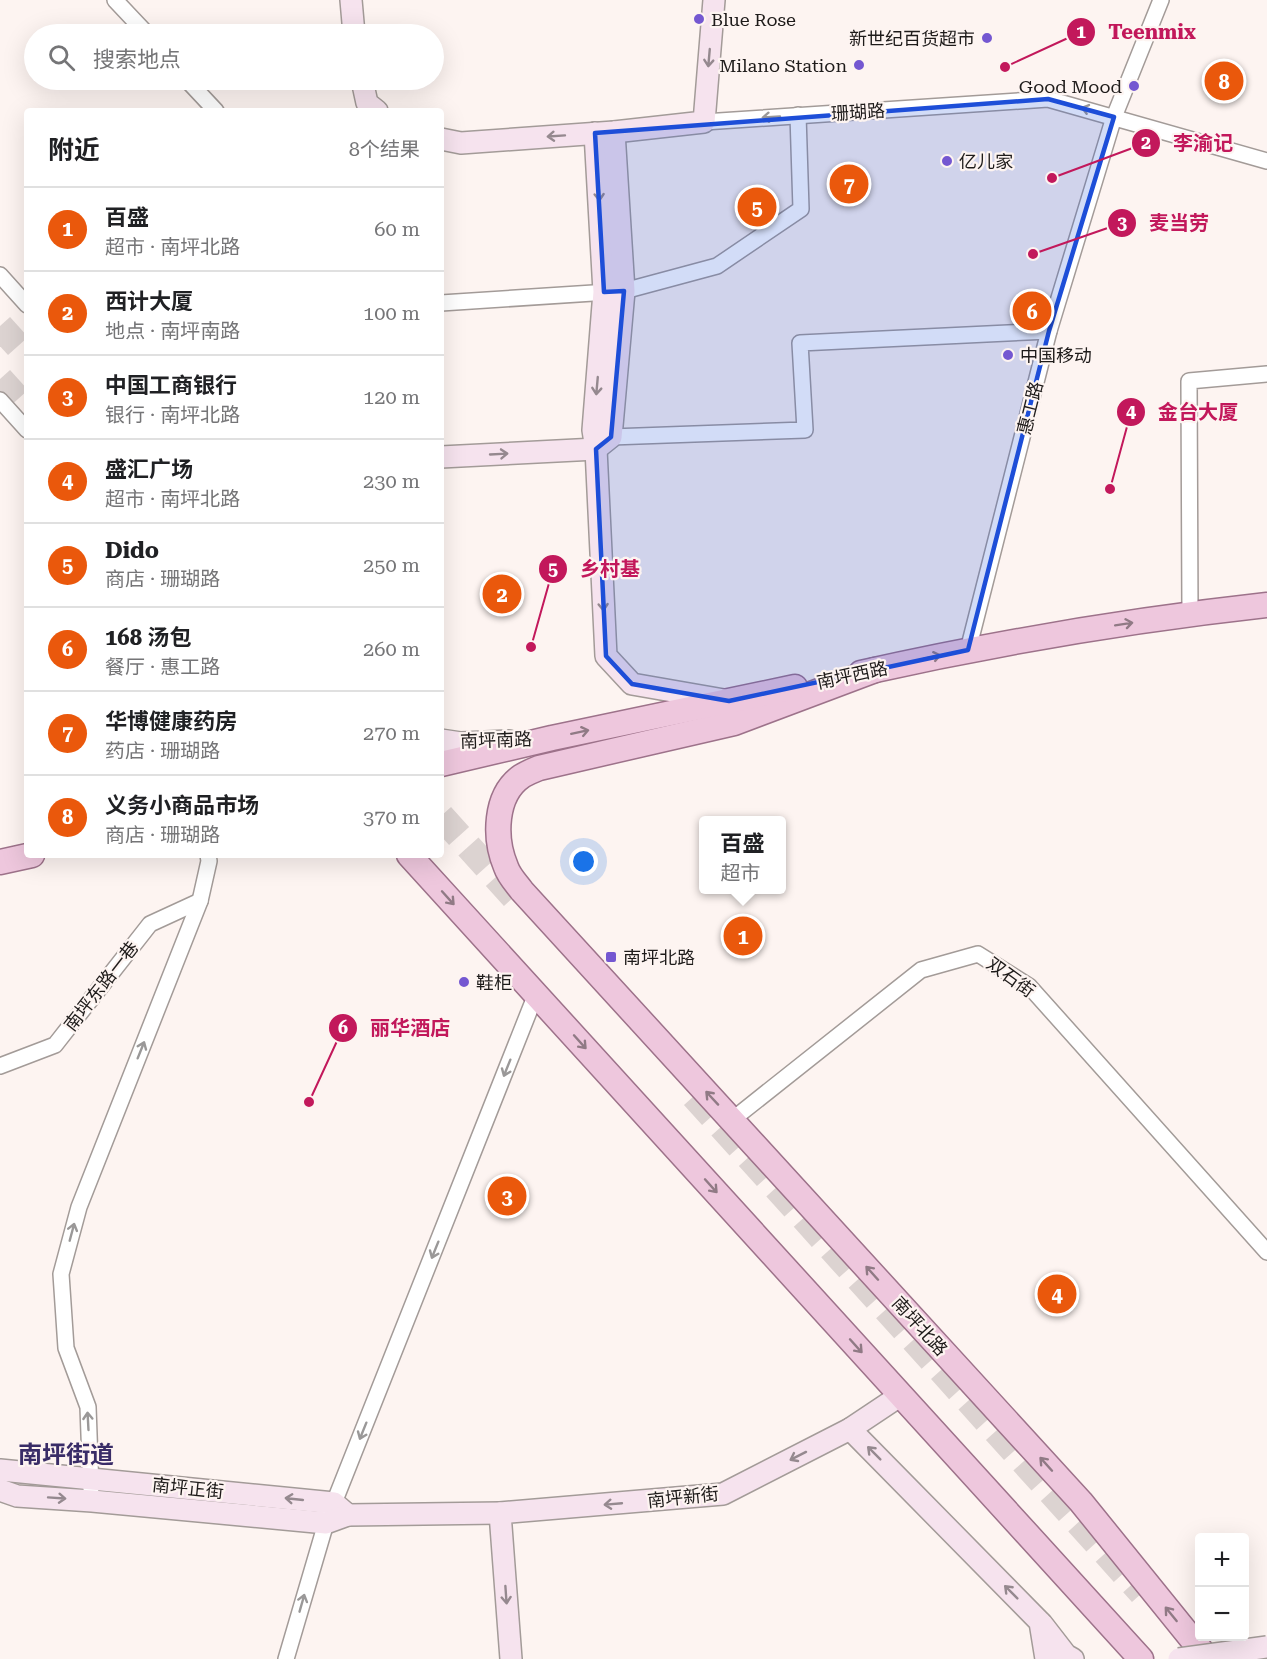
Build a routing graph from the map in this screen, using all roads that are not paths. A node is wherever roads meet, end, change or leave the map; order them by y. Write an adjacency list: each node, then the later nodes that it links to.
1 (115, 0): 5 (street)
2 (351, 0): 6 (street)
3 (714, 0): 13 (street, one-way to 13)
4 (1161, 0): 12 (street, 惠工路)
5 (138, 24)
6 (353, 24)
7 (196, 90): 9 (street)
8 (364, 90): 10 (street)
9 (213, 108)
10 (367, 108)
11 (798, 116): 12 (street, 珊瑚路, one-way to 11); 13 (street, 珊瑚路, one-way to 13); 18 (street)
12 (1114, 117): 16 (street, 珊瑚路); 21 (street, 惠工路)
13 (704, 122): 14 (street, 珊瑚路)
14 (605, 133): 15 (street, 珊瑚路, one-way to 15); 18 (street)
15 (444, 140)
16 (1267, 161)
17 (0, 275): 19 (street)
18 (614, 291): 20 (street); 25 (street)
19 (24, 301)
20 (444, 303)
21 (1049, 331): 25 (street); 29 (street, 惠工路)
22 (1267, 374): 28 (street)
23 (0, 400): 24 (street)
24 (24, 427)
25 (600, 439): 26 (street, one-way to 25); 31 (street, one-way to 31)
26 (444, 457)
27 (1267, 604): 28 (main road, 南坪西路)
28 (1190, 613): 29 (main road, 南坪西路, one-way to 28)
29 (968, 650): 30 (main road, 南坪西路, one-way to 29)
30 (875, 670): 31 (main road, 南坪西路); 42 (main road, 南坪北路, one-way to 30)
31 (729, 701): 32 (main road, 南坪西路, one-way to 31)
32 (552, 738): 33 (street, 南坪南路); 34 (main road, 南坪西路)
33 (444, 740)
34 (444, 763)
35 (24, 857): 38 (main road)
36 (208, 858): 39 (street)
37 (412, 858): 40 (main road, one-way to 40)
38 (0, 862)
39 (200, 901): 41 (street, 南坪东路一巷); 47 (street, one-way to 39)
40 (536, 994): 44 (main road, one-way to 44); 50 (street, one-way to 50)
41 (0, 1066)
42 (732, 1120): 43 (street, 双石街); 61 (main road, 南坪北路, one-way to 42)
43 (1267, 1252)
44 (901, 1395): 45 (street, 南坪新街); 55 (main road)
45 (850, 1429): 51 (street, 南坪新街, one-way to 51); 53 (street, one-way to 45)
46 (0, 1470): 47 (street, 南坪正街)
47 (91, 1478): 49 (street); 50 (street, 南坪正街, one-way to 47)
48 (6, 1493): 49 (street, 南坪正街, one-way to 49)
49 (92, 1501): 52 (street, 南坪正街)
50 (341, 1509): 51 (street, 南坪新街); 52 (street, 南坪正街)
51 (500, 1513): 57 (street, one-way to 57)
52 (326, 1523): 56 (street, one-way to 52)
53 (1040, 1622): 58 (street); 59 (street)
54 (1267, 1647): 60 (street, bridge)
55 (1138, 1657)
56 (286, 1659)
57 (511, 1659)
58 (1046, 1659)
59 (1073, 1659)
60 (1179, 1659)
61 (1208, 1659)

